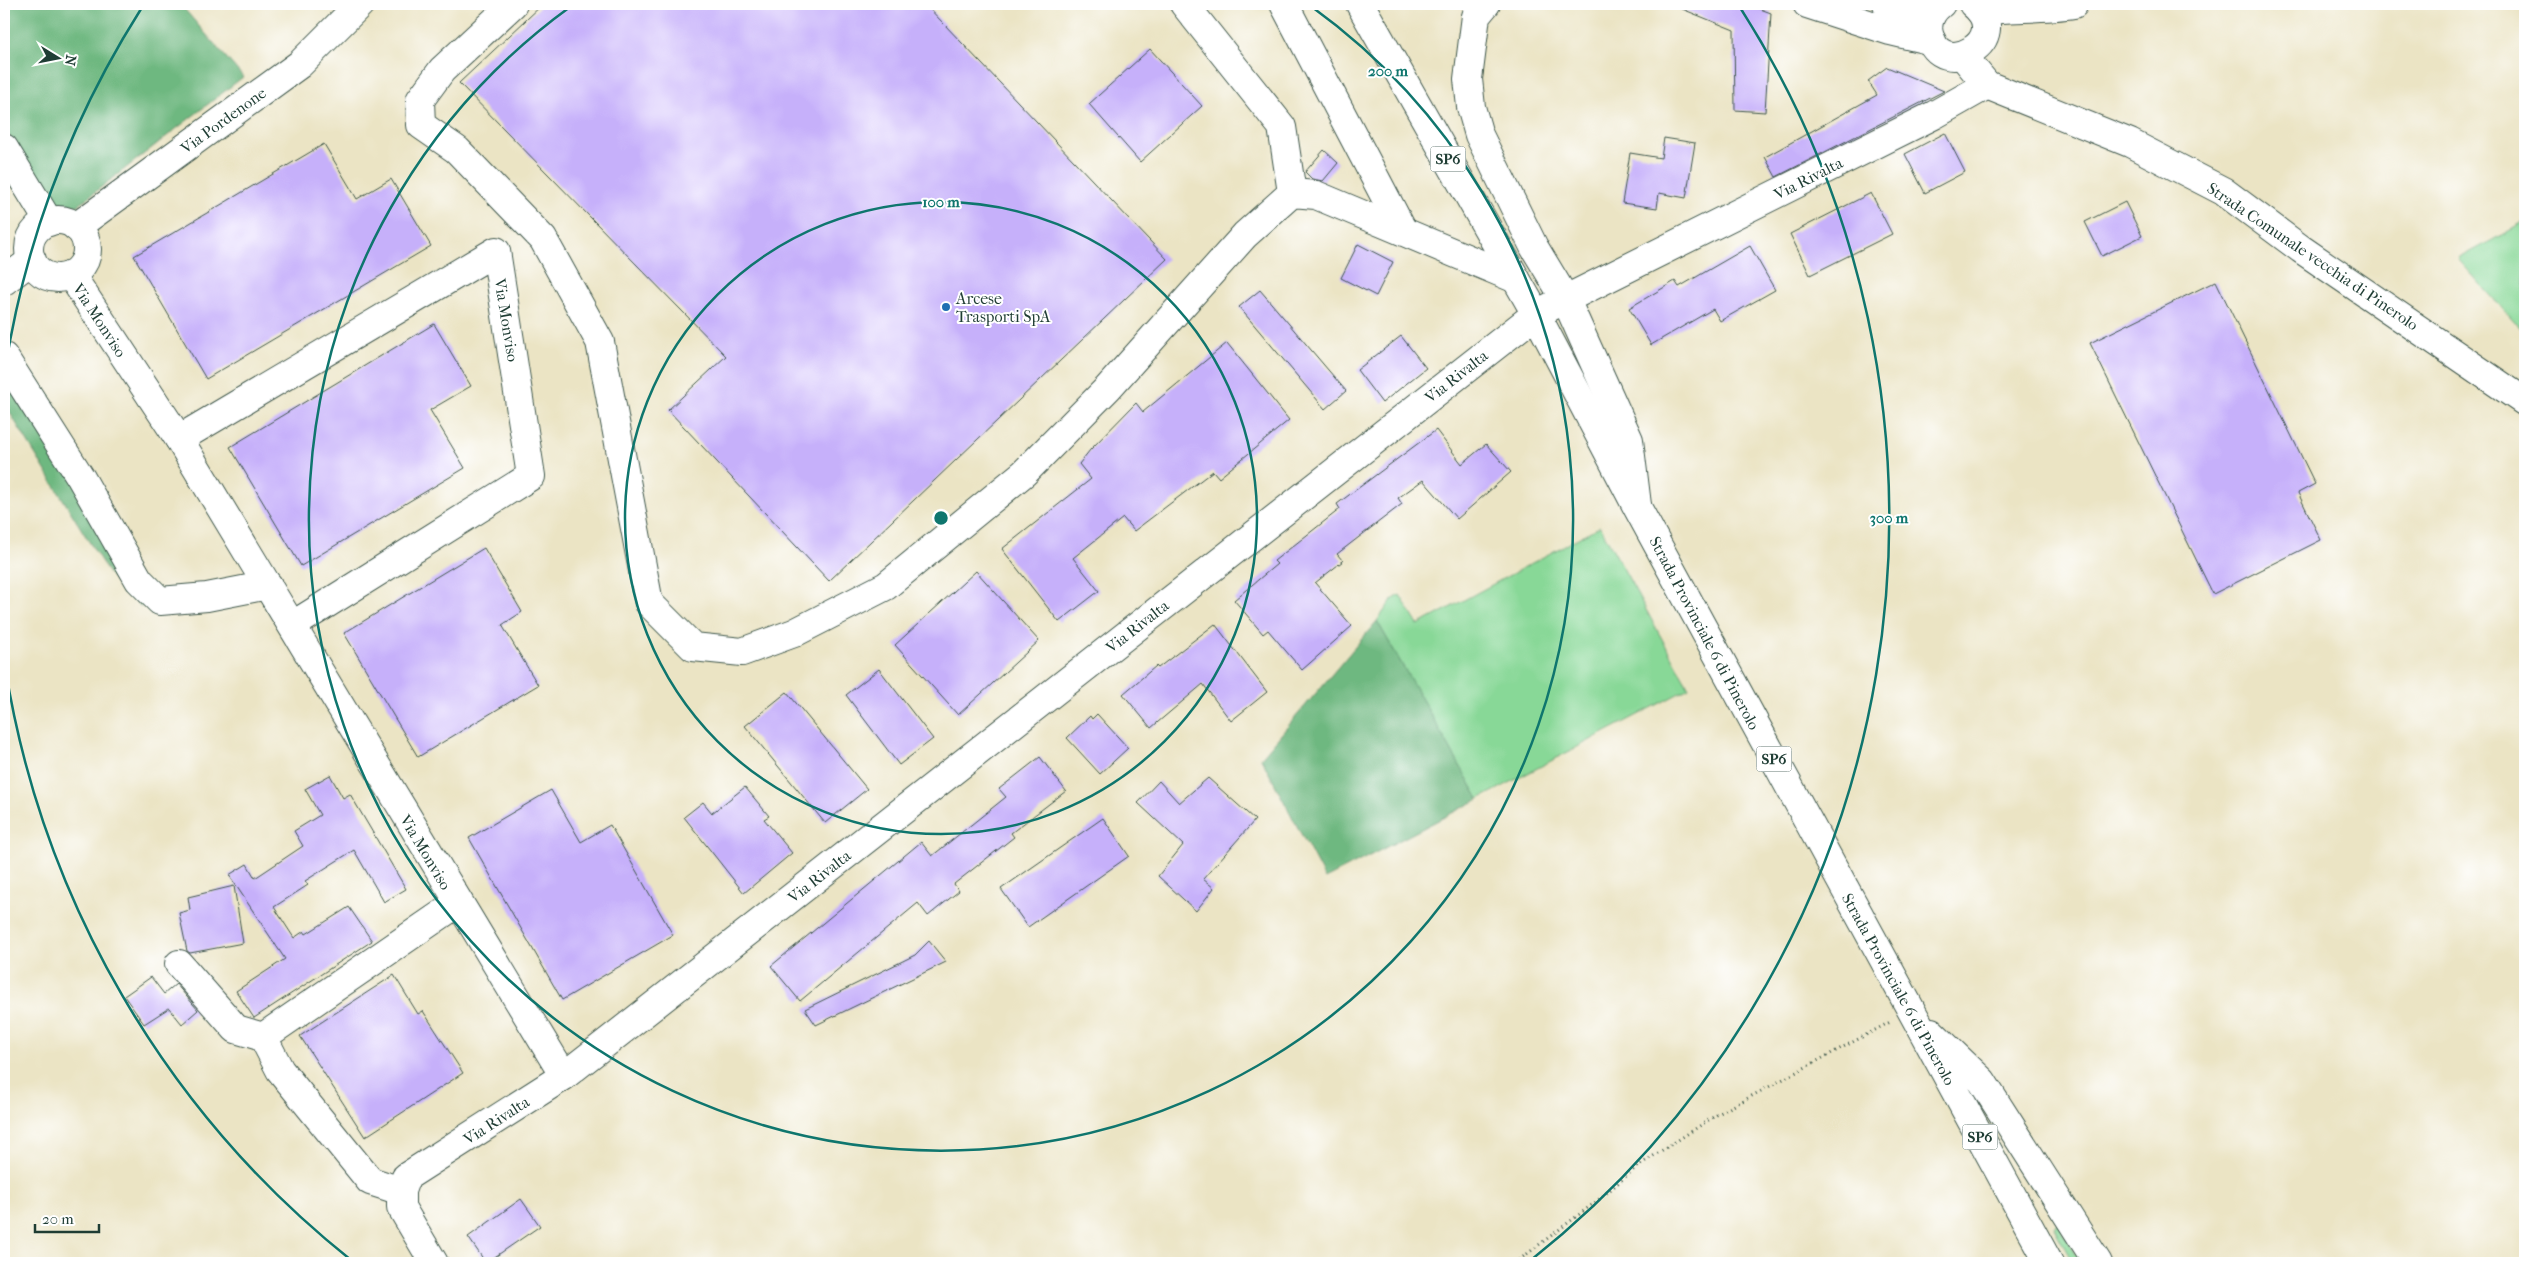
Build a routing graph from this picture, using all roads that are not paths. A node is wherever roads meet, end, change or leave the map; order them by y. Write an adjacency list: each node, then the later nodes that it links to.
1 (360, 4): 16 (street, Via Pordenone)
2 (513, 4): 14 (street)
3 (1184, 4): 14 (street)
4 (1284, 4): 17 (street)
5 (1360, 4): 21 (street, Strada Provinciale 6 di Pinerolo / SP6)
6 (1486, 4): 18 (street)
7 (1806, 4): 10 (street)
8 (1888, 4): 10 (street)
9 (2074, 4): 11 (street)
10 (1934, 24): 11 (street)
11 (1976, 31): 12 (street)
12 (1997, 89): 23 (street, Via Rivalta); 26 (street, Strada Comunale vecchia di Pinerolo)
13 (4, 148): 15 (street)
14 (1292, 193): 17 (street)
15 (49, 222): 16 (street); 19 (street)
16 (76, 227): 20 (street)
17 (1403, 231): 21 (street)
18 (1534, 247): 23 (street); 24 (street)
19 (32, 260): 20 (street); 22 (street)
20 (70, 275): 27 (street, Via Monviso)
21 (1516, 279): 24 (street, Strada Provinciale 6 di Pinerolo / SP6)
22 (4, 281)
23 (1566, 300): 24 (street, Via Rivalta); 28 (street)
24 (1536, 314): 28 (street, Strada Provinciale 6 di Pinerolo / SP6); 35 (street, Via Rivalta)
25 (4, 357): 29 (street)
26 (2525, 402)
27 (179, 439): 29 (street, Via Monviso); 30 (street, Via Monviso)
28 (1637, 507): 33 (street, Strada Provinciale 6 di Pinerolo / SP6)
29 (268, 585): 30 (street, Via Monviso)
30 (293, 625): 31 (street, Via Monviso)
31 (458, 904): 34 (street); 35 (street, Via Monviso)
32 (179, 964): 34 (street)
33 (1911, 1011): 38 (street, Strada Provinciale 6 di Pinerolo / SP6); 39 (street)
34 (263, 1037): 36 (street)
35 (564, 1076): 36 (street, Via Rivalta)
36 (401, 1191): 37 (street)
37 (434, 1263)
38 (2049, 1263)
39 (2098, 1263)

